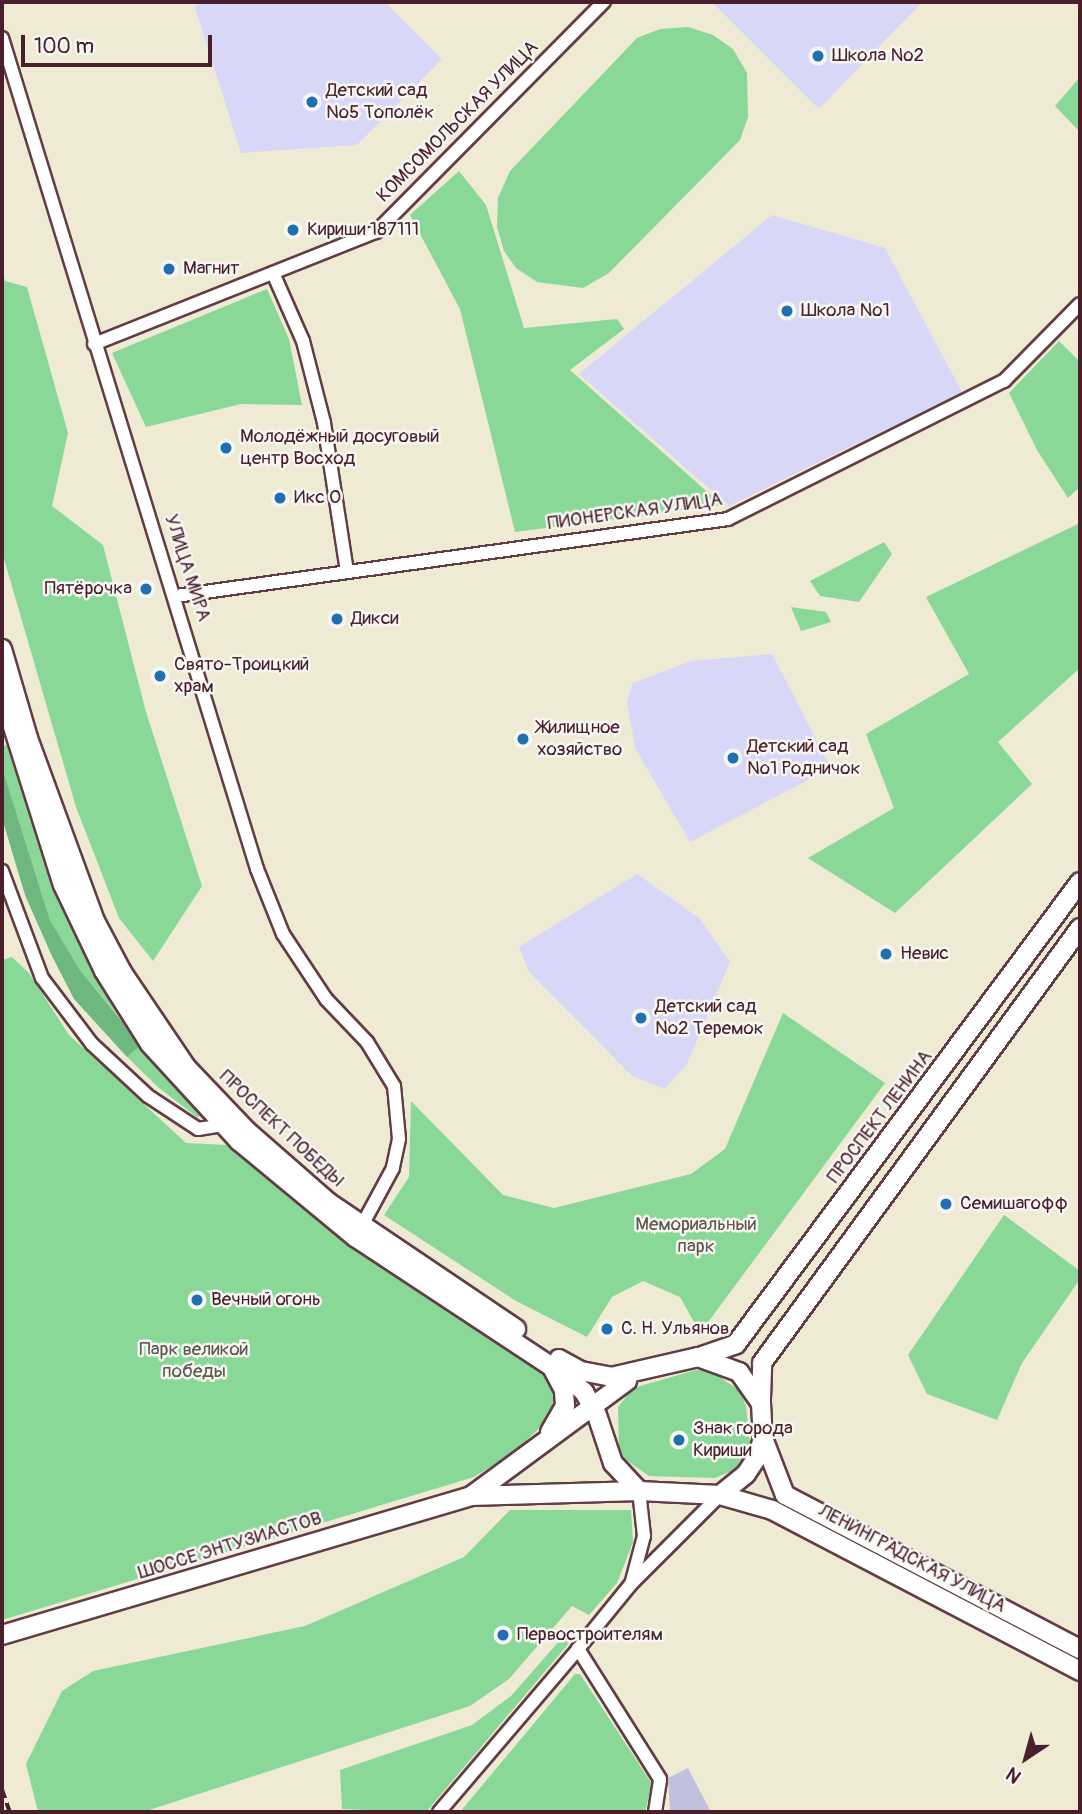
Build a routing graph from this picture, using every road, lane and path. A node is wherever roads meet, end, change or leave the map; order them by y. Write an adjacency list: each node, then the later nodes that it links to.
1 (604, 2): 3 (street, КОМСОМОЛЬСКАЯ УЛИЦА)
2 (2, 38): 5 (street, УЛИЦА МИРА)
3 (273, 273): 5 (street, КОМСОМОЛЬСКАЯ УЛИЦА); 6 (street)
4 (1080, 304): 6 (street, ПИОНЕРСКАЯ УЛИЦА)
5 (94, 344): 7 (street, УЛИЦА МИРА)
6 (347, 571): 7 (street, ПИОНЕРСКАЯ УЛИЦА)
7 (176, 596): 14 (street, УЛИЦА МИРА)
8 (2, 649): 14 (main road, ПРОСПЕКТ ПОБЕДЫ)
9 (2, 692): 13 (main road, ПРОСПЕКТ ПОБЕДЫ)
10 (2, 871): 13 (street)
11 (1080, 883): 15 (main road, ПРОСПЕКТ ЛЕНИНА)
12 (1080, 928): 19 (main road)
13 (223, 1125): 14 (main road, ПРОСПЕКТ ПОБЕДЫ)
14 (358, 1231): 16 (main road, ПРОСПЕКТ ПОБЕДЫ)
15 (698, 1357): 17 (main road); 19 (main road)
16 (555, 1362): 17 (main road); 20 (main road); 23 (main road)
17 (653, 1367): 18 (main road)
18 (627, 1381): 20 (main road); 21 (main road)
19 (761, 1403): 22 (main road)
20 (593, 1407): 21 (main road); 23 (main road)
21 (604, 1429): 24 (main road)
22 (763, 1438): 25 (main road); 30 (main road, ЛЕНИНГРАДСКАЯ УЛИЦА)
23 (544, 1442): 26 (main road)
24 (639, 1491): 25 (main road); 26 (main road); 27 (street)
25 (720, 1495): 27 (street); 31 (main road, ЛЕНИНГРАДСКАЯ УЛИЦА)
26 (471, 1496): 28 (main road, ШОССЕ ЭНТУЗИАСТОВ)
27 (631, 1584): 29 (street)
28 (3, 1635)
29 (578, 1649): 32 (street); 33 (street)
30 (1080, 1649)
31 (1080, 1671)
32 (439, 1812)
33 (656, 1812)

